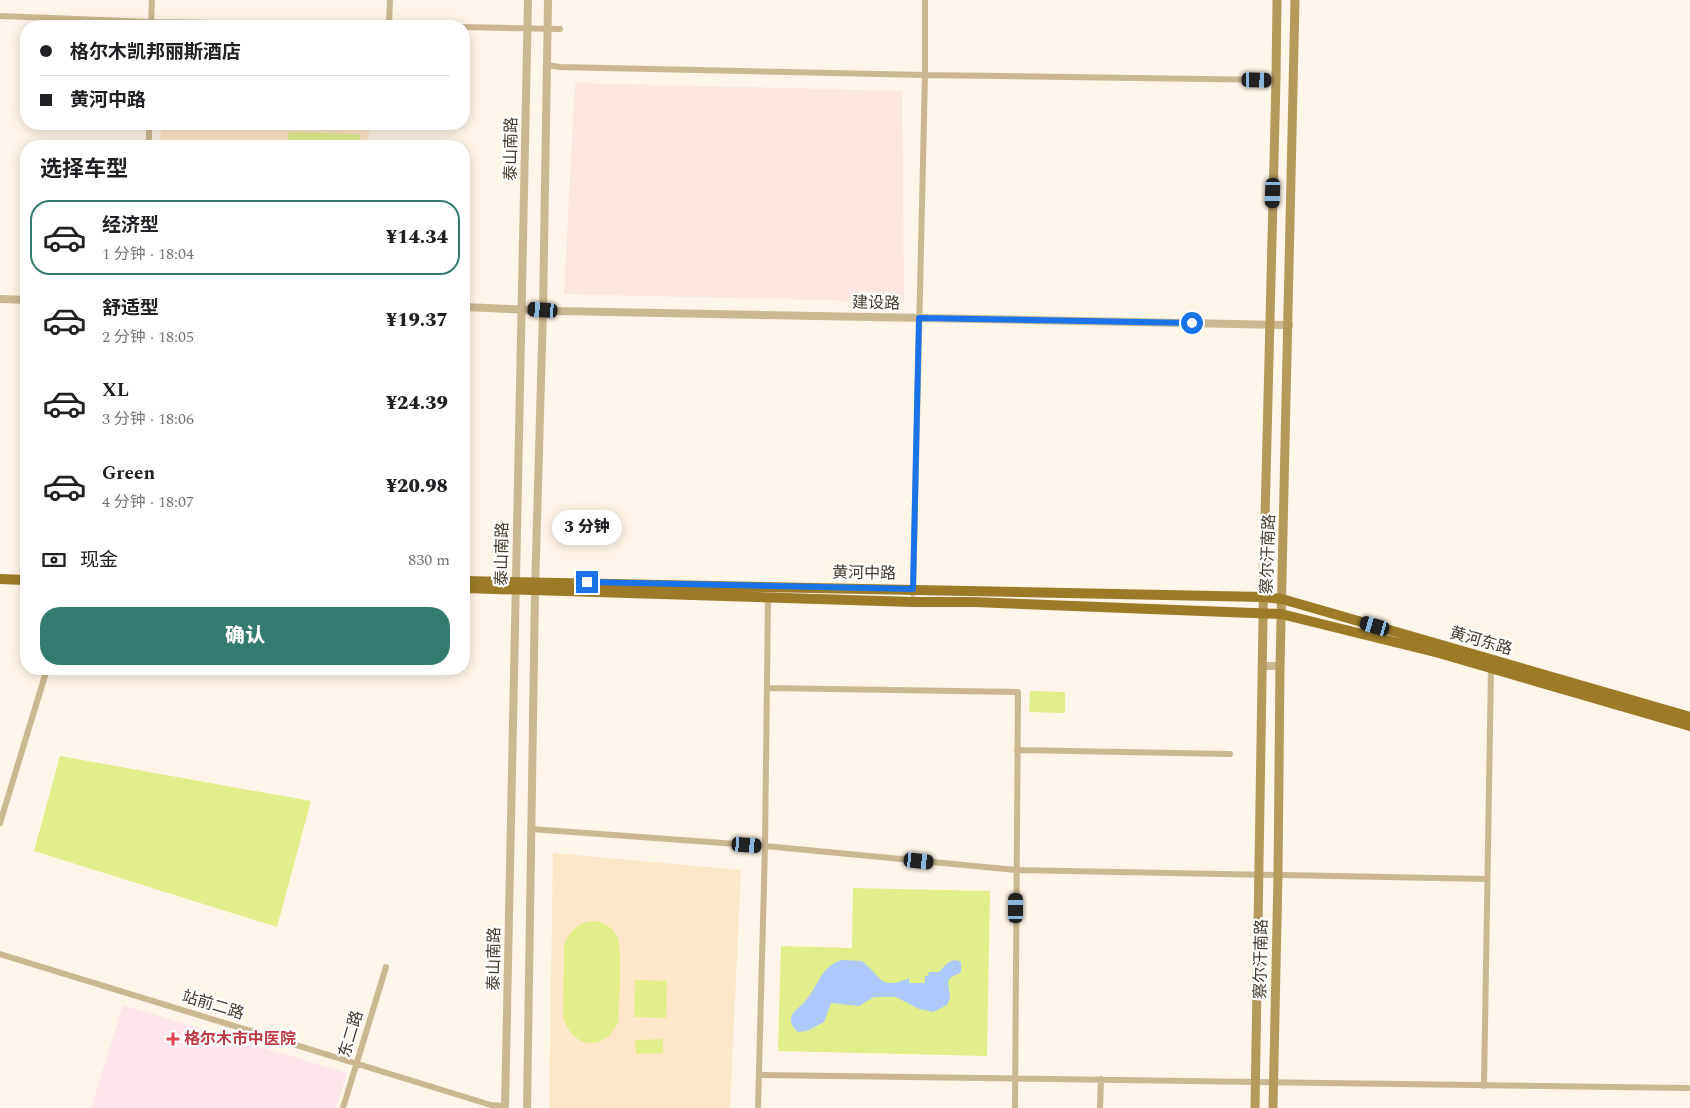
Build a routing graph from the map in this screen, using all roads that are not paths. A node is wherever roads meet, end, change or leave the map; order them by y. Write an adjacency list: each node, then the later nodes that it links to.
1 (152, 0): 10 (street)
2 (390, 0): 11 (street)
3 (528, 0): 13 (street, 泰山南路)
4 (548, 0): 14 (street, 泰山南路)
5 (925, 0): 17 (street)
6 (1276, 0): 18 (main road, 察尔汗南路)
7 (1295, 0): 26 (main road, 察尔汗南路)
8 (0, 16): 9 (street)
9 (76, 20)
10 (151, 20)
11 (389, 20)
12 (470, 27): 13 (street)
13 (527, 28): 14 (street); 22 (street, 泰山南路)
14 (547, 28): 15 (street); 16 (street, 泰山南路)
15 (560, 29)
16 (546, 65): 17 (street); 23 (street, 泰山南路)
17 (925, 75): 18 (street); 24 (street)
18 (1276, 80): 25 (main road, 察尔汗南路)
19 (0, 299): 20 (street)
20 (20, 300)
21 (470, 307): 22 (street, 建设路)
22 (520, 308): 23 (street, 建设路); 32 (street, 泰山南路)
23 (543, 310): 24 (street, 建设路); 33 (street, 泰山南路)
24 (919, 318): 25 (street, 建设路); 35 (street)
25 (1269, 325): 26 (street, 建设路); 37 (main road, 察尔汗南路)
26 (1289, 325): 38 (main road, 察尔汗南路)
27 (0, 575): 28 (highway)
28 (20, 575)
29 (0, 579): 30 (highway)
30 (20, 580)
31 (470, 581): 32 (highway, 黄河中路)
32 (515, 586): 33 (highway, 黄河中路); 34 (highway, 黄河中路); 68 (street, 泰山南路)
33 (535, 586): 35 (highway, 黄河中路); 36 (highway, 黄河中路); 52 (street, 泰山南路)
34 (470, 588)
35 (913, 589): 37 (highway, 黄河中路); 39 (street)
36 (768, 597): 39 (highway, 黄河中路); 46 (street)
37 (1264, 597): 38 (highway, 黄河东路); 40 (main road, 察尔汗南路)
38 (1282, 599): 41 (main road, 察尔汗南路); 47 (highway, 黄河东路)
39 (913, 602): 40 (highway, 黄河中路)
40 (1264, 614): 41 (highway, 黄河东路); 42 (main road, 察尔汗南路)
41 (1281, 614): 43 (main road, 察尔汗南路); 44 (highway, 黄河东路)
42 (1263, 666): 43 (street); 55 (main road, 察尔汗南路)
43 (1280, 666): 56 (main road, 察尔汗南路)
44 (1491, 668): 48 (highway, 黄河东路); 57 (street)
45 (45, 675): 51 (street)
46 (767, 688): 49 (street); 53 (street)
47 (1690, 717)
48 (1690, 726)
49 (1017, 750): 50 (street); 54 (street)
50 (1230, 754)
51 (0, 823)
52 (531, 829): 53 (street); 70 (street, 泰山南路)
53 (765, 846): 54 (street); 61 (street)
54 (1016, 870): 55 (street); 62 (street)
55 (1260, 875): 56 (street); 64 (main road, 察尔汗南路)
56 (1278, 875): 57 (street); 65 (main road, 察尔汗南路)
57 (1488, 879): 66 (street)
58 (0, 954): 60 (street, 站前二路)
59 (386, 967): 60 (street, 东二路)
60 (356, 1064): 68 (street, 站前二路); 69 (street, 东二路)
61 (759, 1074): 62 (street); 71 (street)
62 (1015, 1078): 63 (street); 72 (street)
63 (1101, 1079): 64 (street); 73 (street)
64 (1256, 1082): 65 (street); 74 (main road, 察尔汗南路)
65 (1274, 1082): 66 (street); 75 (main road, 察尔汗南路)
66 (1484, 1086): 67 (street)
67 (1688, 1088)
68 (505, 1107)
69 (343, 1108)
70 (527, 1108)
71 (758, 1108)
72 (1014, 1108)
73 (1100, 1108)
74 (1255, 1108)
75 (1273, 1108)

